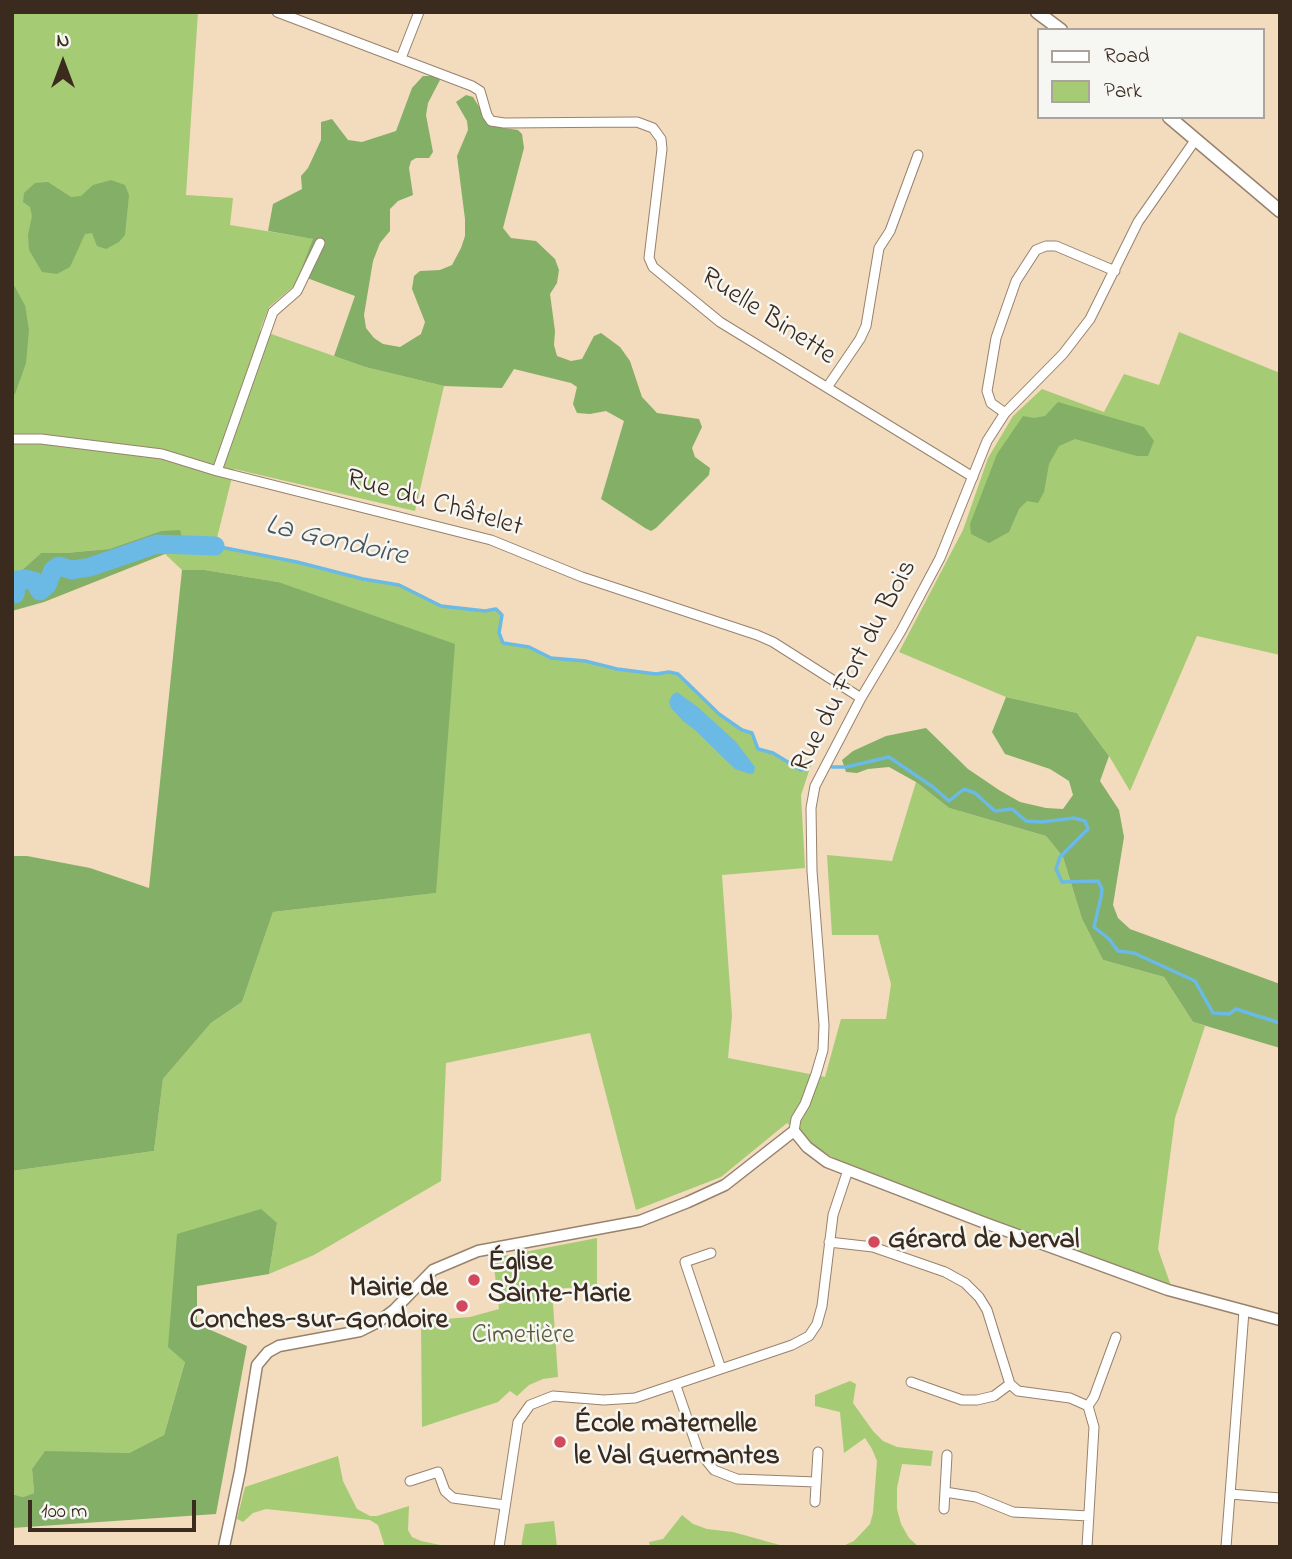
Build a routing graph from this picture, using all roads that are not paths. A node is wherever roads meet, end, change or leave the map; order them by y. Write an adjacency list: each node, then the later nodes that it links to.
1 (277, 12): 4 (street, Ruelle Binette)
2 (419, 12): 6 (street)
3 (1037, 12): 5 (main road)
4 (300, 17): 6 (street, Ruelle Binette)
5 (1058, 28)
6 (401, 58): 13 (street, Ruelle Binette)
7 (1171, 119): 8 (main road)
8 (1196, 139): 10 (main road); 12 (street, Rue du Fort du Bois)
9 (918, 155): 13 (street)
10 (1280, 211)
11 (320, 243): 16 (street)
12 (1115, 271): 14 (street, Rue du Fort du Bois); 14 (street)
13 (828, 386): 17 (street, Ruelle Binette)
14 (1005, 413): 17 (street, Rue du Fort du Bois)
15 (12, 439): 16 (street, Rue du Châtelet)
16 (216, 471): 18 (street, Rue du Châtelet)
17 (973, 477): 18 (street, Rue du Fort du Bois)
18 (861, 698): 19 (street, Rue du Fort du Bois)
19 (794, 1131): 20 (street); 42 (street)
20 (848, 1170): 21 (street); 23 (street)
21 (829, 1242): 26 (street); 28 (street)
22 (711, 1253): 26 (street)
23 (1244, 1311): 24 (street); 36 (street)
24 (1280, 1321)
25 (1116, 1337): 30 (street)
26 (721, 1369): 29 (street)
27 (911, 1382): 28 (street)
28 (1010, 1384): 30 (street)
29 (676, 1385): 34 (street); 39 (street)
30 (1088, 1406): 41 (street)
31 (818, 1452): 34 (street)
32 (947, 1455): 35 (street)
33 (410, 1481): 39 (street)
34 (816, 1482): 38 (street)
35 (945, 1492): 40 (street); 41 (street)
36 (1230, 1494): 37 (street); 45 (street)
37 (1280, 1498)
38 (815, 1502)
39 (505, 1505): 43 (street)
40 (944, 1509)
41 (1089, 1516): 44 (street)
42 (224, 1547)
43 (499, 1547)
44 (1087, 1547)
45 (1226, 1547)

